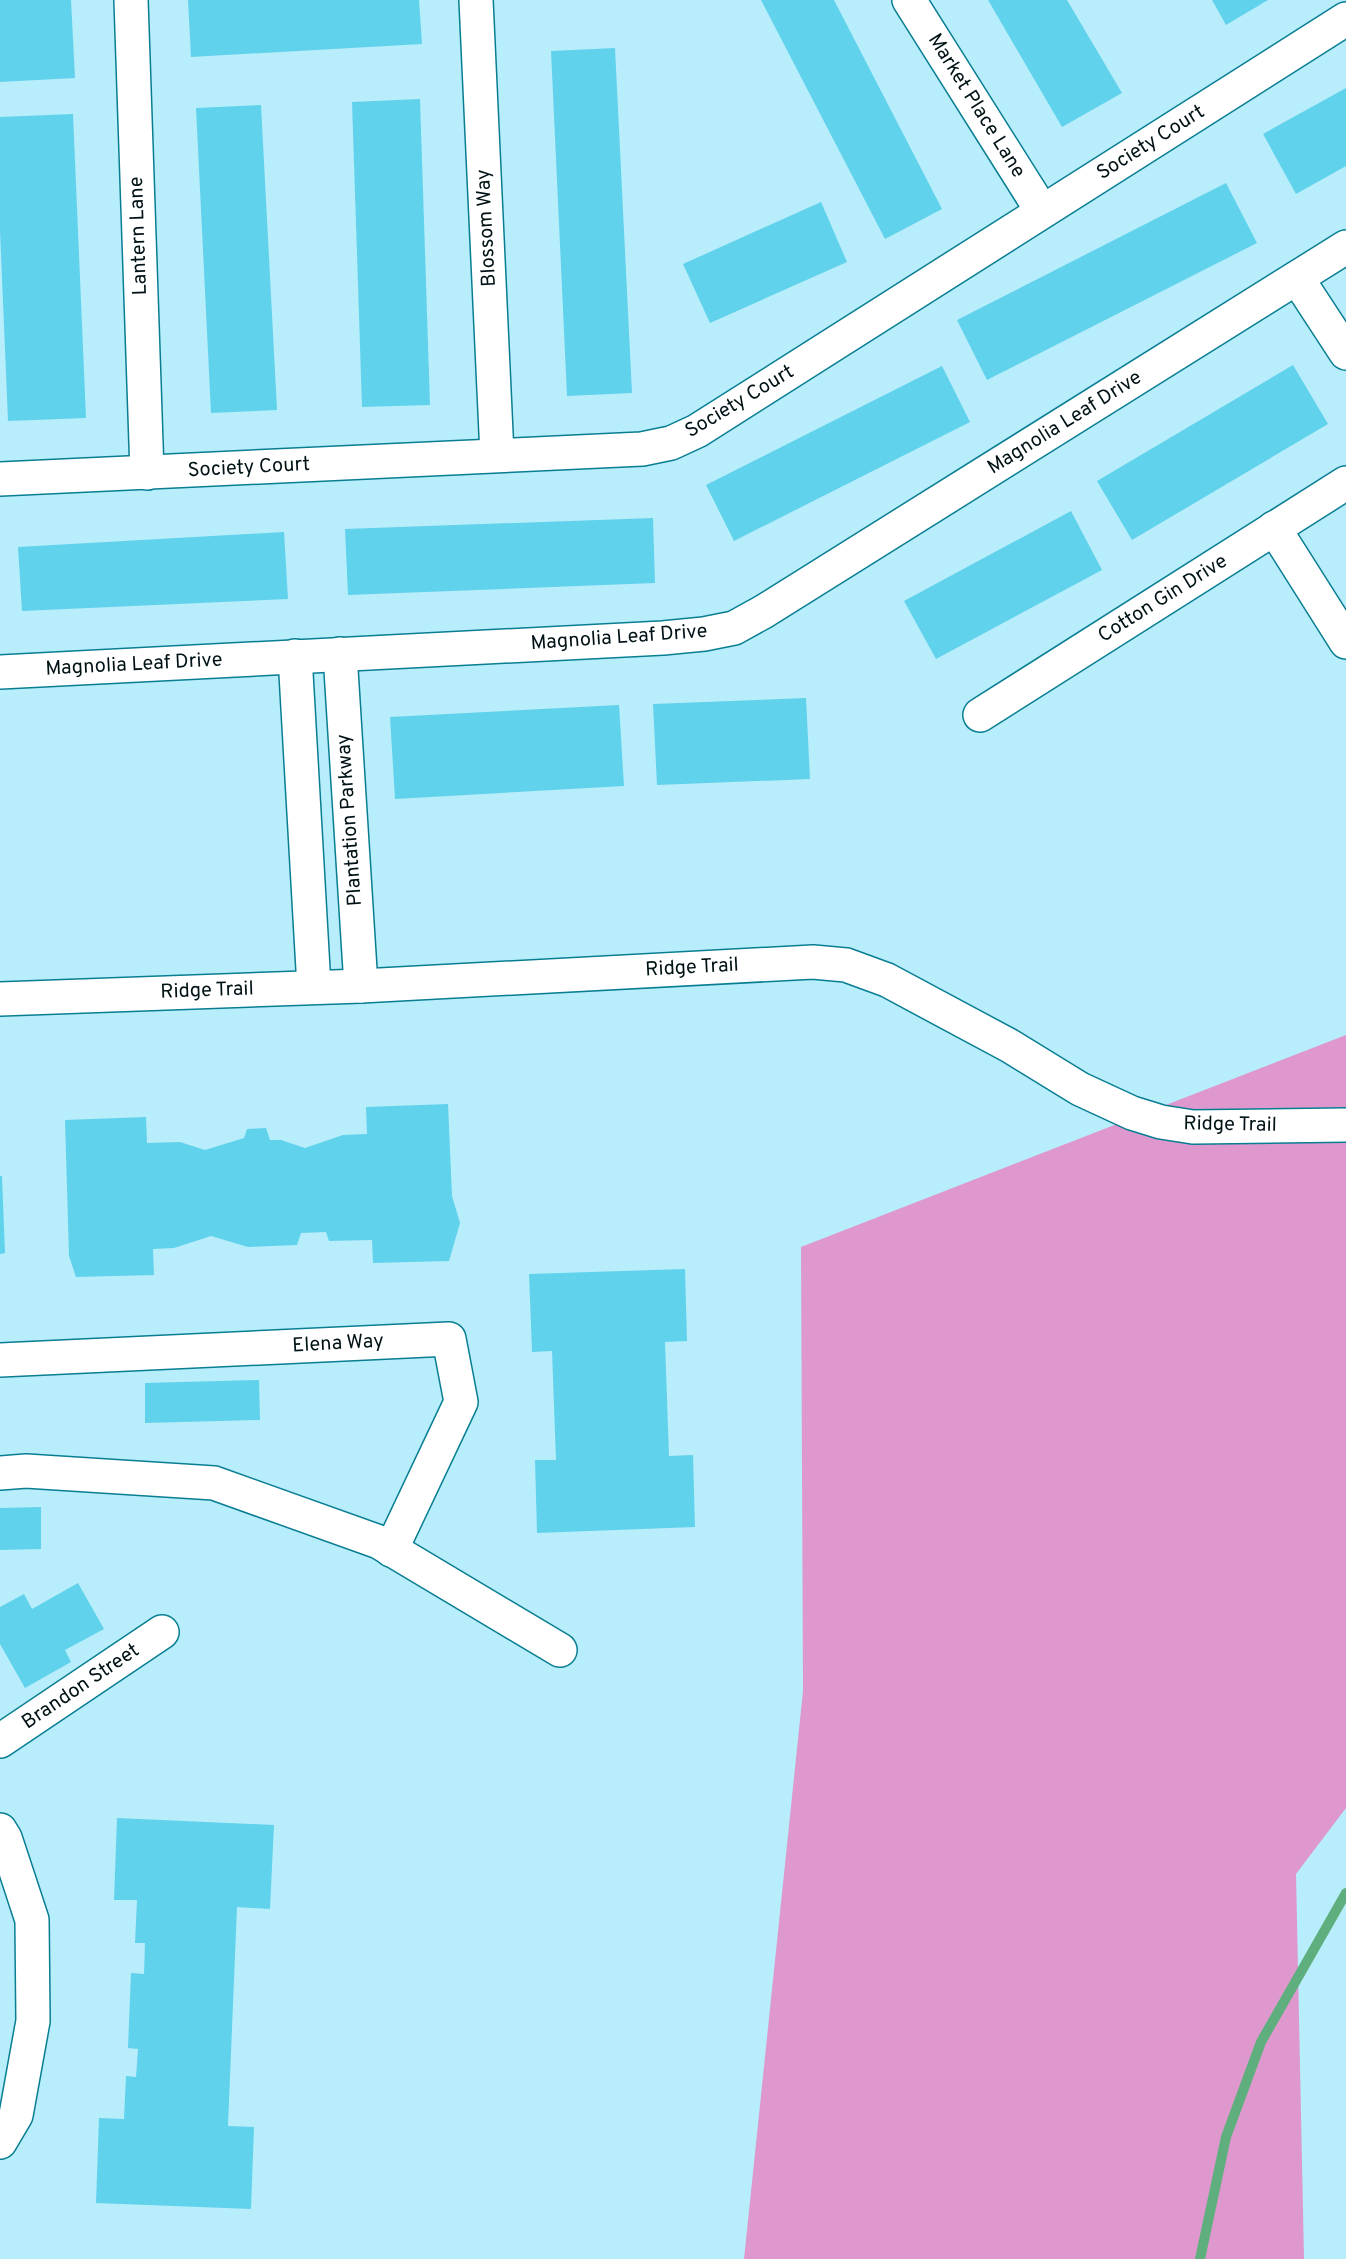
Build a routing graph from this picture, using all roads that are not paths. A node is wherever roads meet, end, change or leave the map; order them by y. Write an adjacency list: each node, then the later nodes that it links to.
1 (131, 0): 10 (street, Lantern Lane)
2 (476, 0): 9 (street, Blossom Way)
3 (909, 0): 5 (street, Market Place Lane)
4 (1346, 19): 5 (street, Society Court)
5 (1042, 212): 9 (street, Society Court)
6 (1341, 261): 7 (street, Magnolia Leaf Drive)
7 (1297, 278): 8 (street); 15 (street, Magnolia Leaf Drive)
8 (1346, 353)
9 (497, 455): 10 (street, Society Court)
10 (147, 472): 11 (street, Society Court)
11 (0, 479)
12 (1346, 483): 13 (street, Cotton Gin Drive)
13 (1274, 528): 14 (street); 18 (street, Cotton Gin Drive)
14 (1346, 642)
15 (340, 654): 16 (street, Magnolia Leaf Drive); 19 (street, Plantation Parkway)
16 (295, 656): 17 (street, Magnolia Leaf Drive); 20 (street)
17 (0, 672)
18 (980, 715)
19 (361, 986): 20 (street, Ridge Trail); 22 (street, Ridge Trail)
20 (314, 987): 21 (street, Ridge Trail)
21 (0, 999)
22 (1346, 1125)
23 (0, 1360): 25 (street, Elena Way)
24 (0, 1473): 25 (street)
25 (391, 1550): 27 (street)
26 (162, 1632): 28 (street, Brandon Street)
27 (560, 1650)
28 (0, 1742)
29 (0, 1830): 30 (street)
30 (0, 2142)

